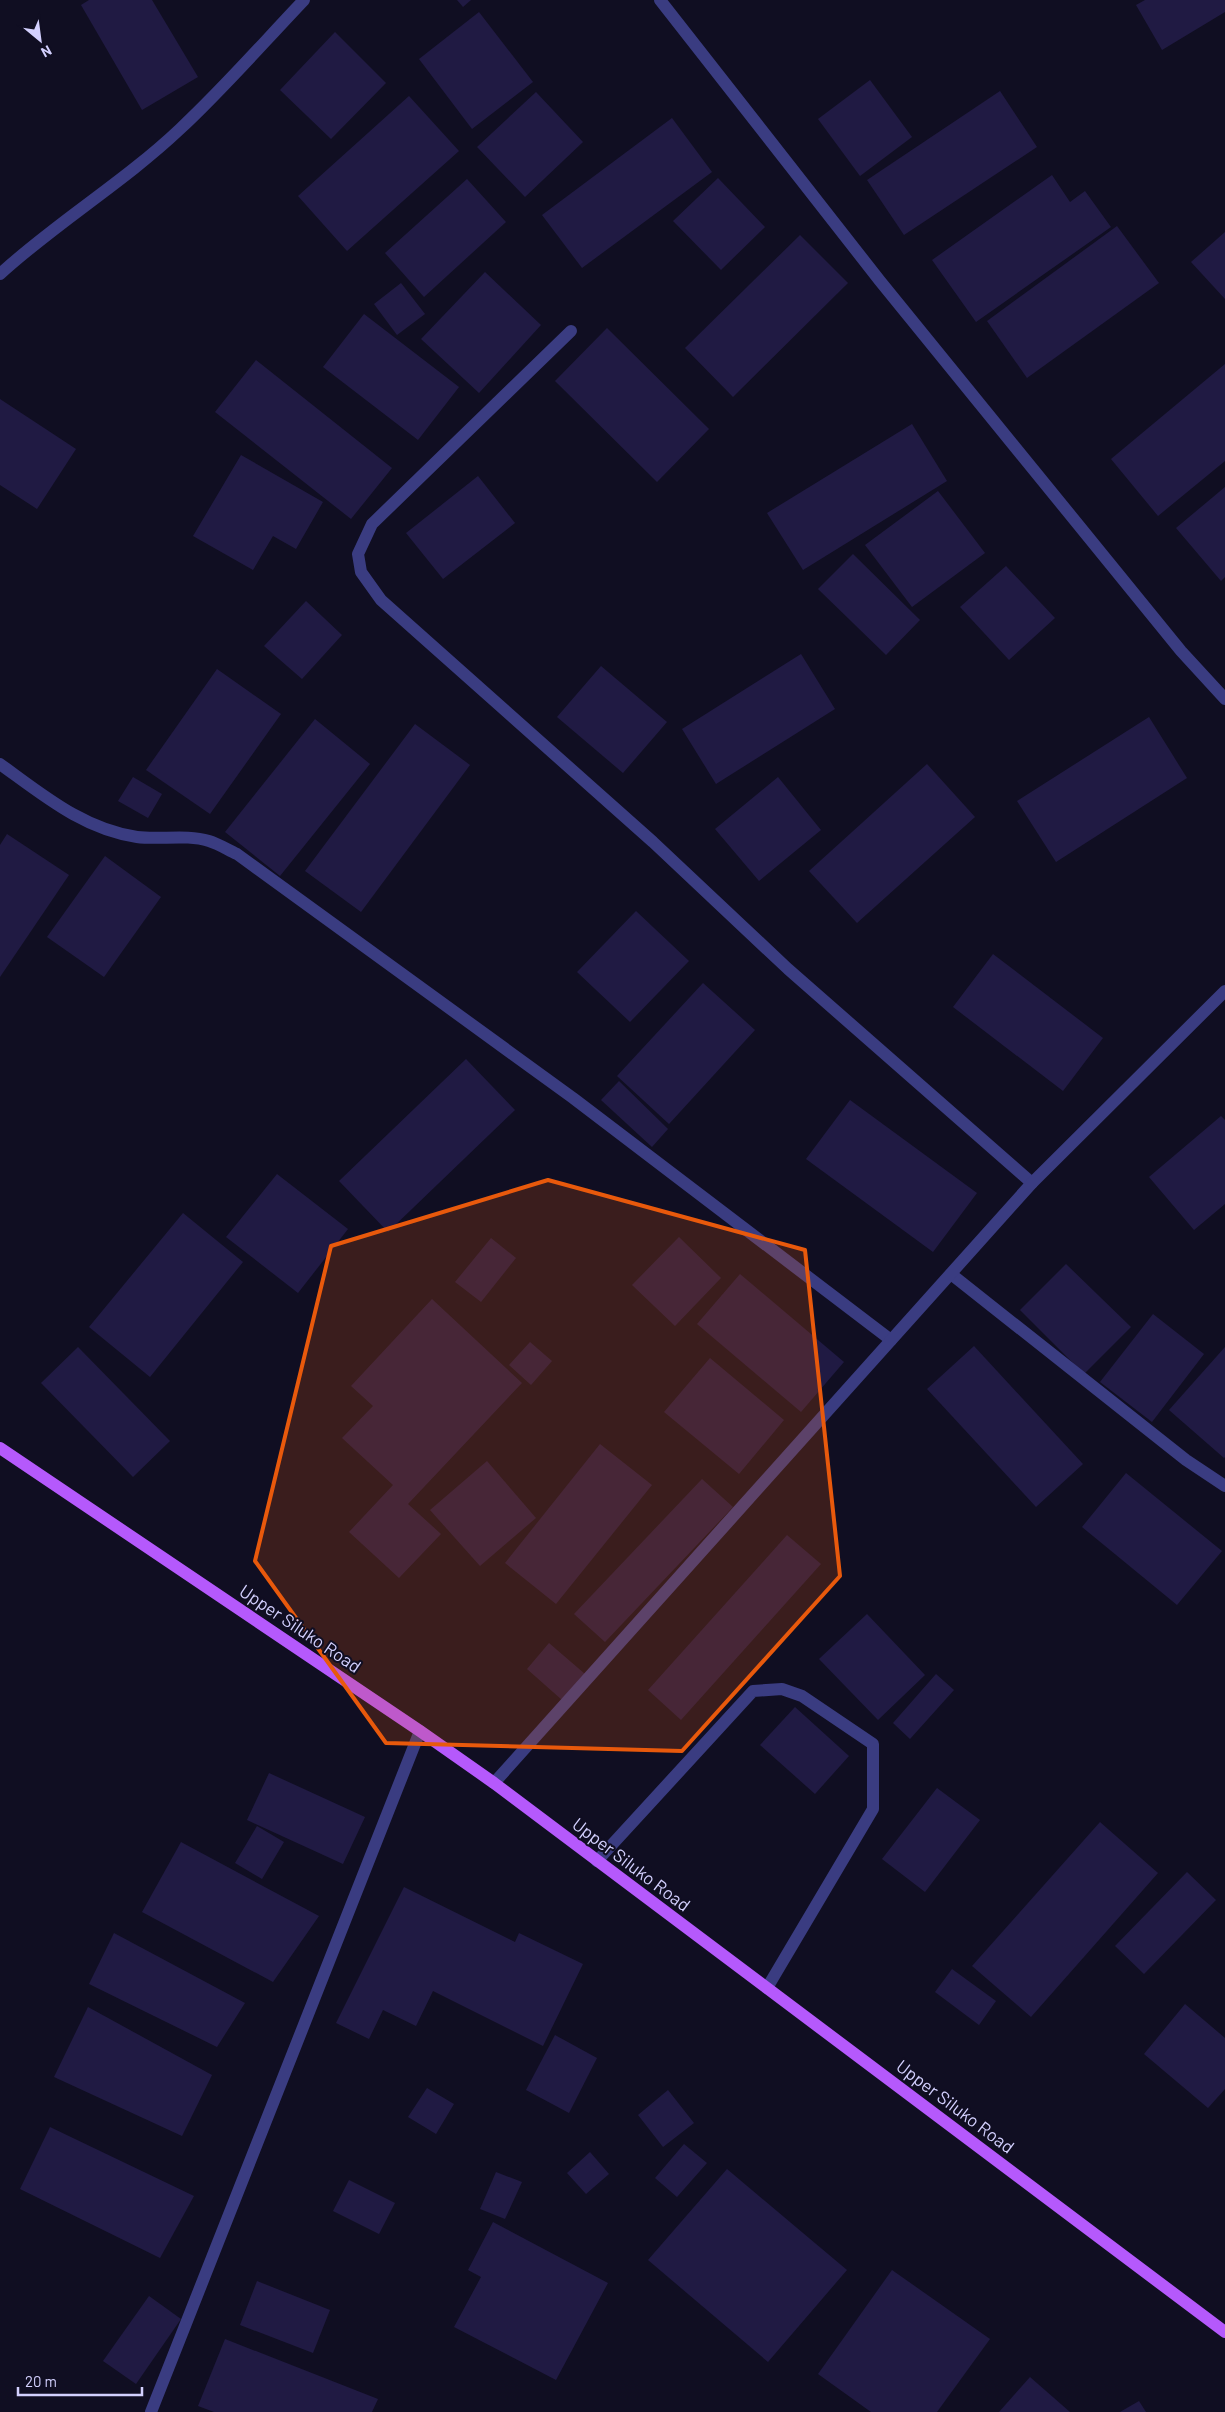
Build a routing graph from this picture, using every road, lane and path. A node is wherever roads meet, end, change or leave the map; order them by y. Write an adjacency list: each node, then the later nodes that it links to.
1 (304, 0): 3 (street)
2 (660, 0): 5 (street)
3 (0, 274)
4 (571, 331): 8 (street)
5 (1225, 698)
6 (0, 764): 10 (street)
7 (1225, 991): 8 (street)
8 (1032, 1183): 9 (street)
9 (951, 1274): 10 (street); 12 (street)
10 (891, 1340): 14 (street)
11 (0, 1448): 13 (main road, Upper Siluko Road)
12 (1225, 1486)
13 (420, 1731): 14 (main road, Upper Siluko Road); 18 (street)
14 (494, 1783): 15 (main road, Upper Siluko Road)
15 (597, 1862): 16 (main road, Upper Siluko Road); 16 (street)
16 (767, 1988): 17 (main road, Upper Siluko Road)
17 (1225, 2332)
18 (151, 2412)

